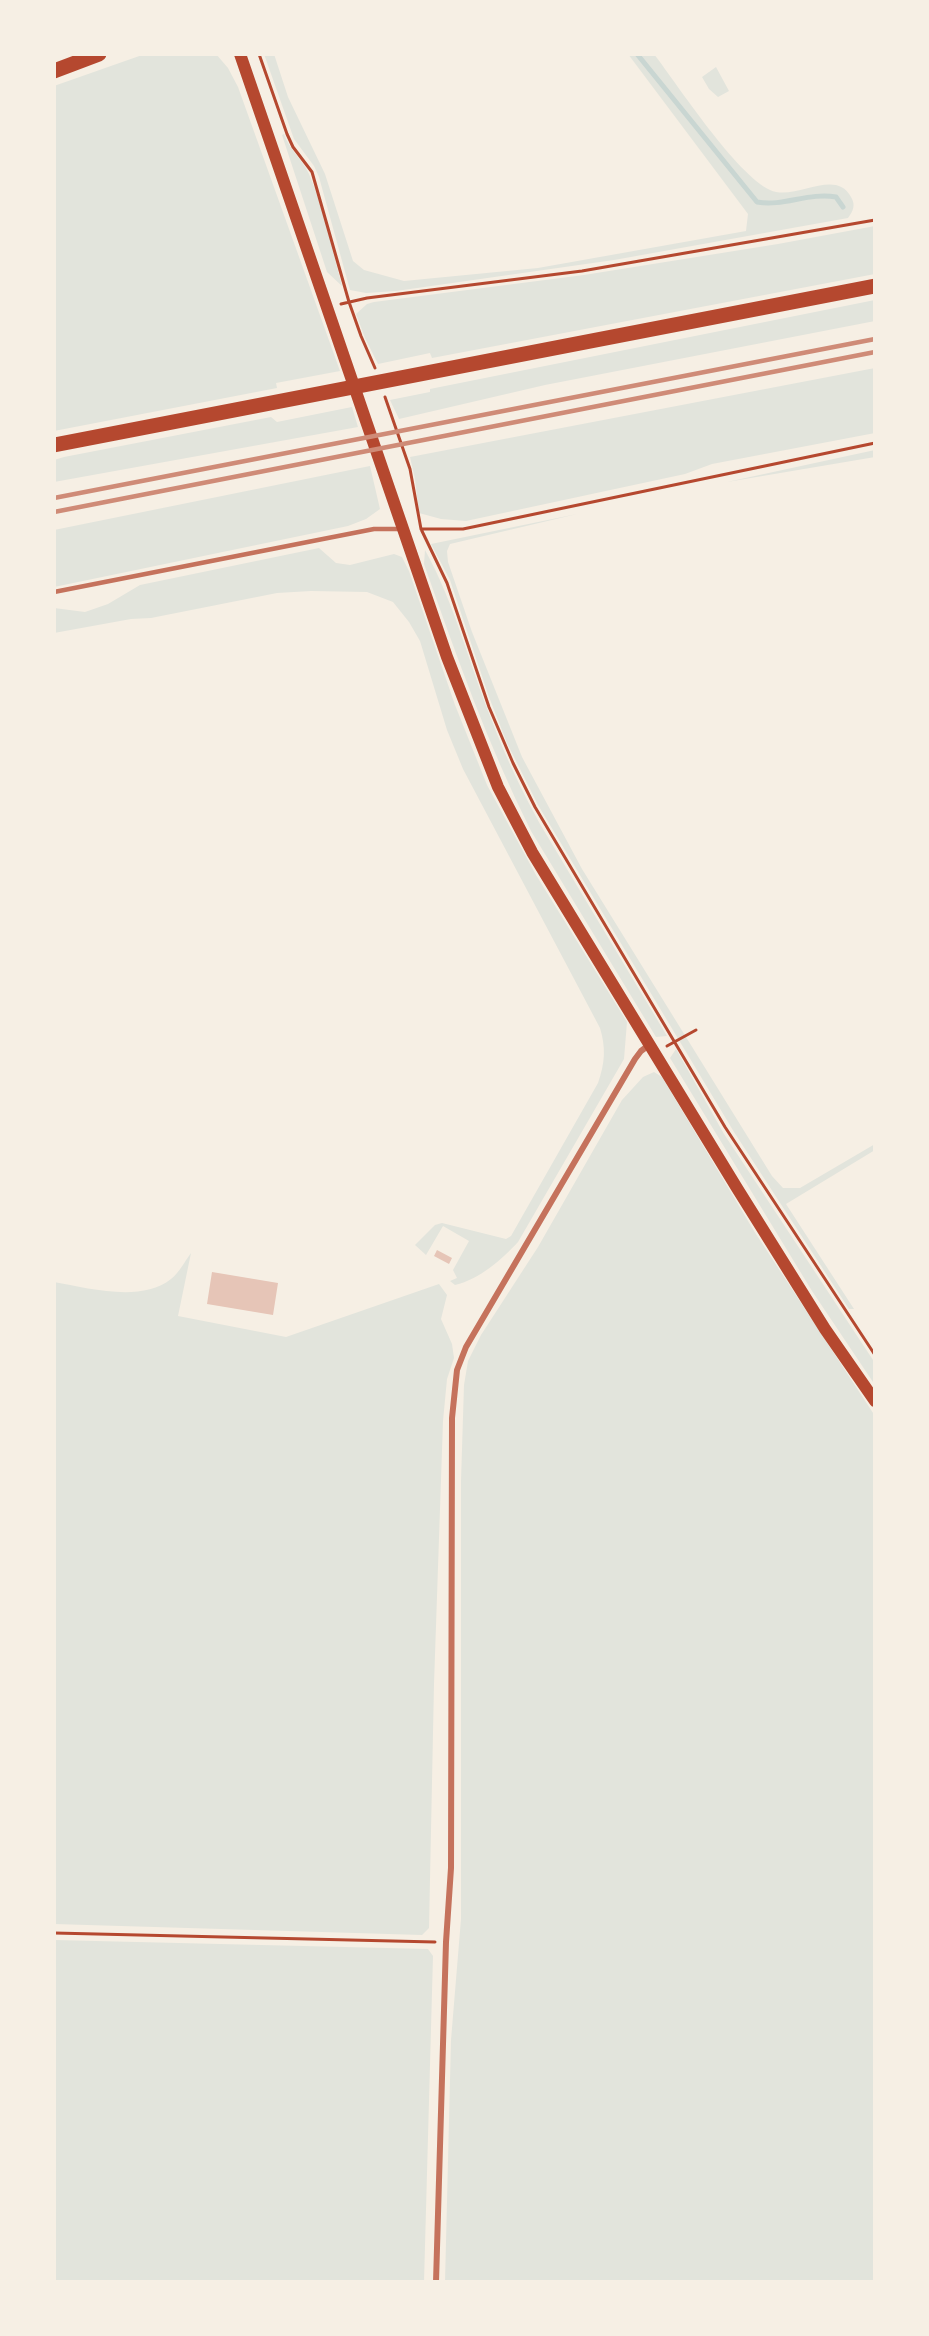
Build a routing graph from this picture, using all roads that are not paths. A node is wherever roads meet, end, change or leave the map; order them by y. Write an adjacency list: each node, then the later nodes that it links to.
1 (99, 54): 3 (main road)
2 (240, 54): 6 (main road)
3 (54, 71)
4 (875, 286): 5 (main road)
5 (54, 445)
6 (403, 529): 7 (lane); 8 (main road)
7 (54, 592)
8 (653, 1049): 9 (main road); 10 (street)
9 (875, 1401)
10 (436, 2282)

